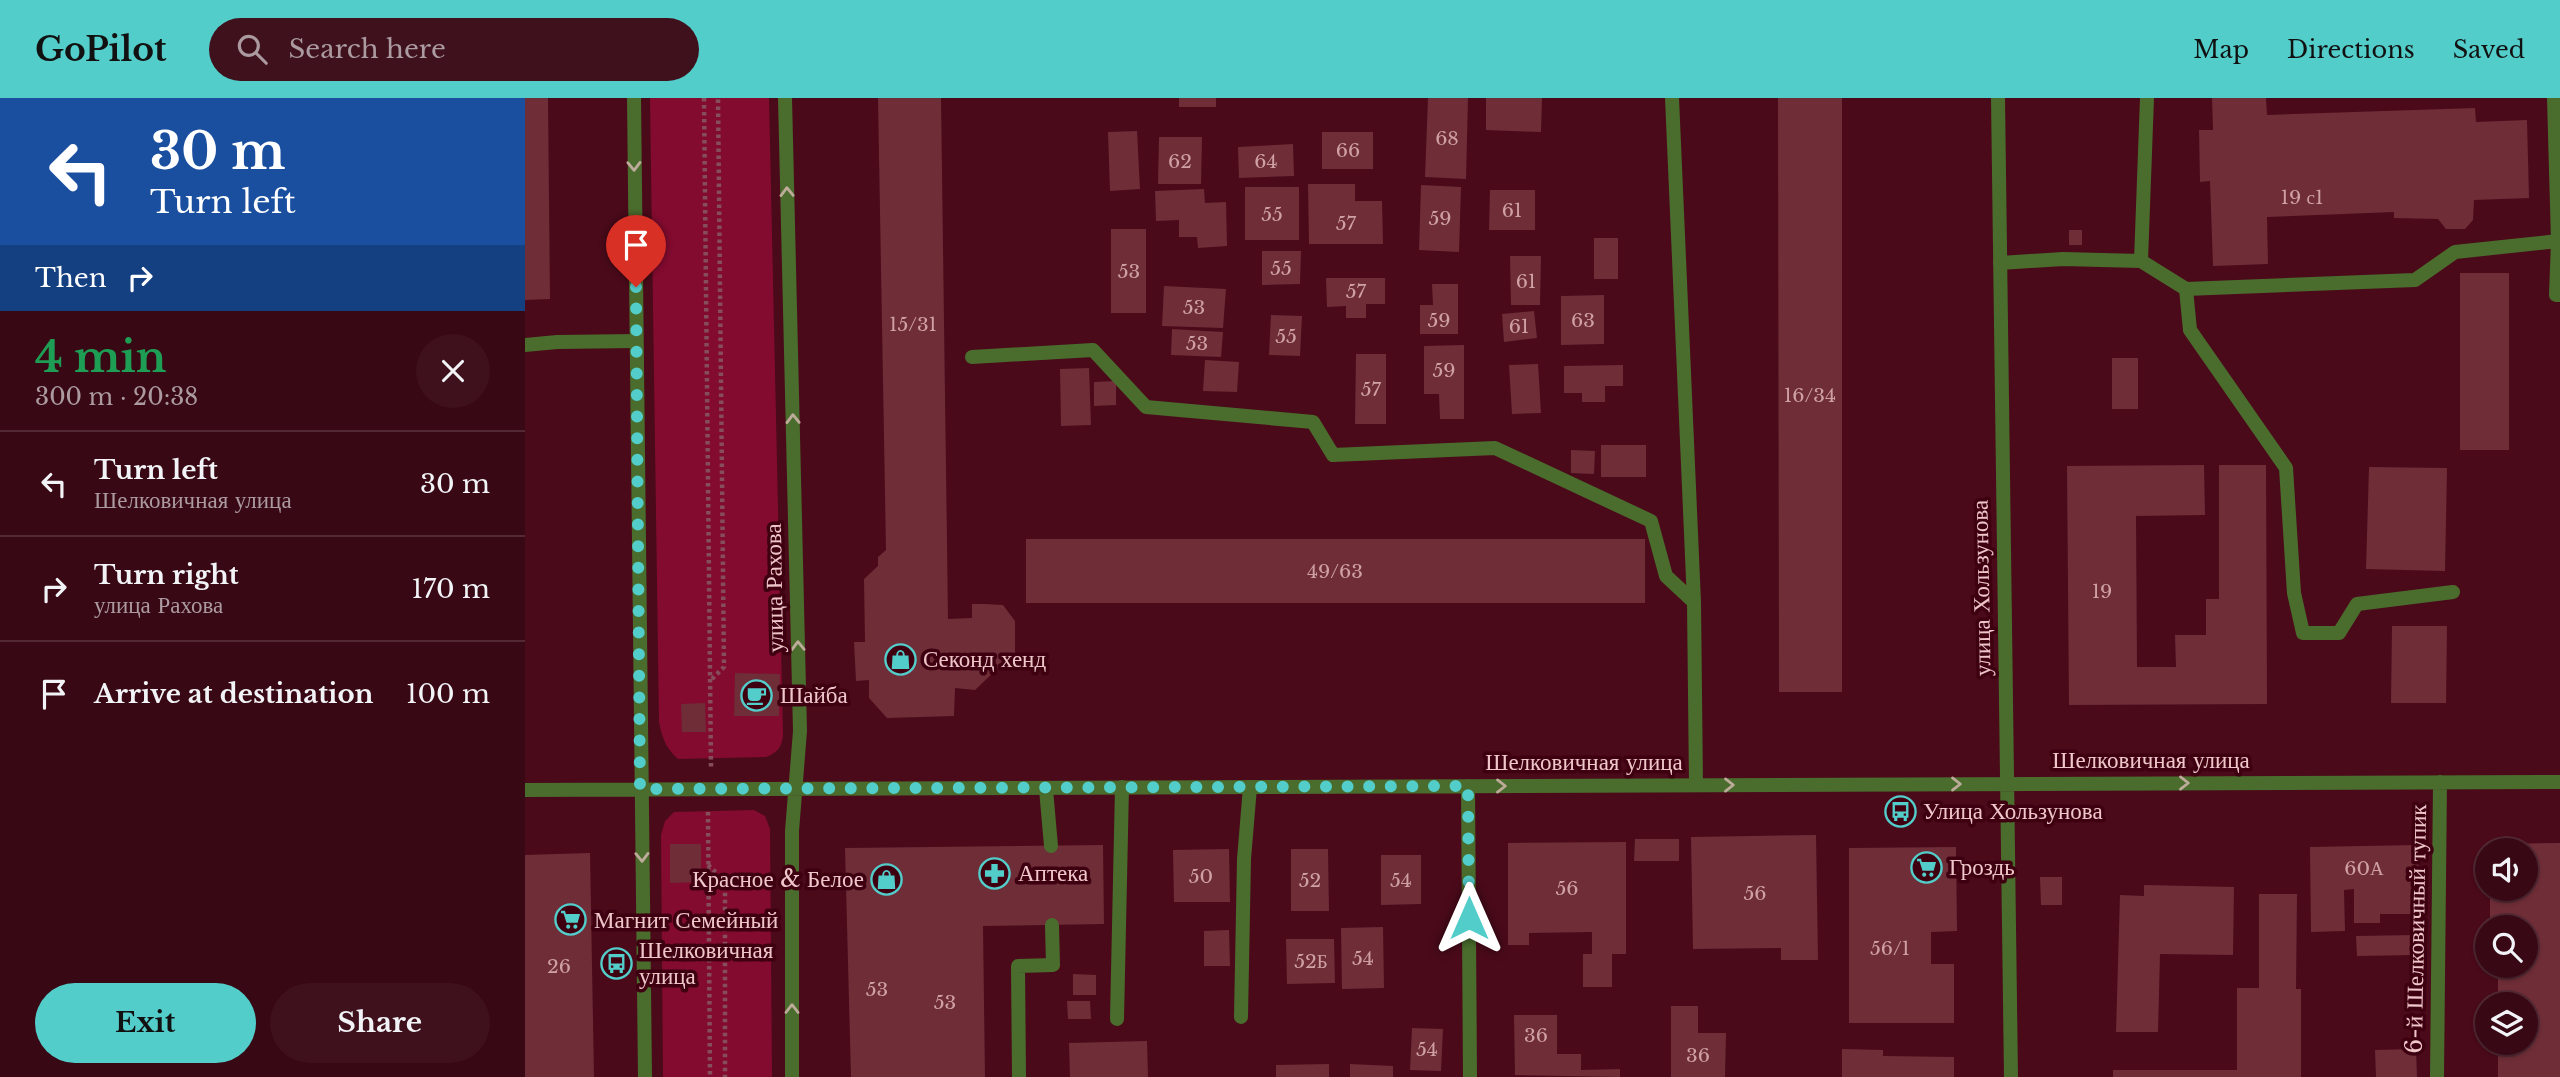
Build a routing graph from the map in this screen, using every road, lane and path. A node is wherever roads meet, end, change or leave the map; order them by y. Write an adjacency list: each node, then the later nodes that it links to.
1 (634, 98): 14 (street, one-way to 14)
2 (704, 98): 19 (path)
3 (718, 98): 19 (path)
4 (785, 98): 27 (street, улица Рахова, one-way to 4)
5 (1672, 98): 18 (street)
6 (1998, 98): 11 (street, улица Хользунова)
7 (2147, 98): 10 (street)
8 (2554, 98): 9 (street)
9 (2558, 241): 12 (street); 13 (street)
10 (2141, 261): 11 (street); 12 (street)
11 (2000, 263): 22 (street, улица Хользунова)
12 (2186, 289): 17 (street)
13 (2560, 295)
14 (636, 341): 15 (street); 28 (street)
15 (525, 345)
16 (972, 356): 18 (street)
17 (2453, 592)
18 (1694, 602): 23 (street)
19 (712, 679): 29 (path)
20 (2440, 782): 21 (street, Шелковичная улица); 22 (street, Шелковичная улица, one-way to 20); 44 (street, 6-й Шелковичный тупик)
21 (2560, 782)
22 (2009, 784): 23 (street, Шелковичная улица, one-way to 22); 43 (street, улица Хользунова)
23 (1696, 785): 24 (street, Шелковичная улица, one-way to 23)
24 (1468, 786): 26 (street, Шелковичная улица); 42 (street)
25 (1122, 787): 26 (street, Шелковичная улица); 30 (street, Шелковичная улица); 36 (street)
26 (1250, 787): 35 (street)
27 (796, 788): 29 (street, Шелковичная улица); 30 (street, Шелковичная улица); 40 (street, улица Рахова, one-way to 27)
28 (640, 789): 29 (street, Шелковичная улица); 31 (street, Шелковичная улица); 37 (street, one-way to 37)
29 (708, 789): 33 (path)
30 (1046, 789): 32 (street)
31 (525, 790)
32 (1051, 846)
33 (708, 865): 38 (path); 39 (path)
34 (1052, 925): 41 (street)
35 (1241, 1017)
36 (1117, 1019)
37 (645, 1077)
38 (710, 1077)
39 (725, 1077)
40 (792, 1077)
41 (1019, 1077)
42 (1470, 1077)
43 (2011, 1077)
44 (2437, 1077)

